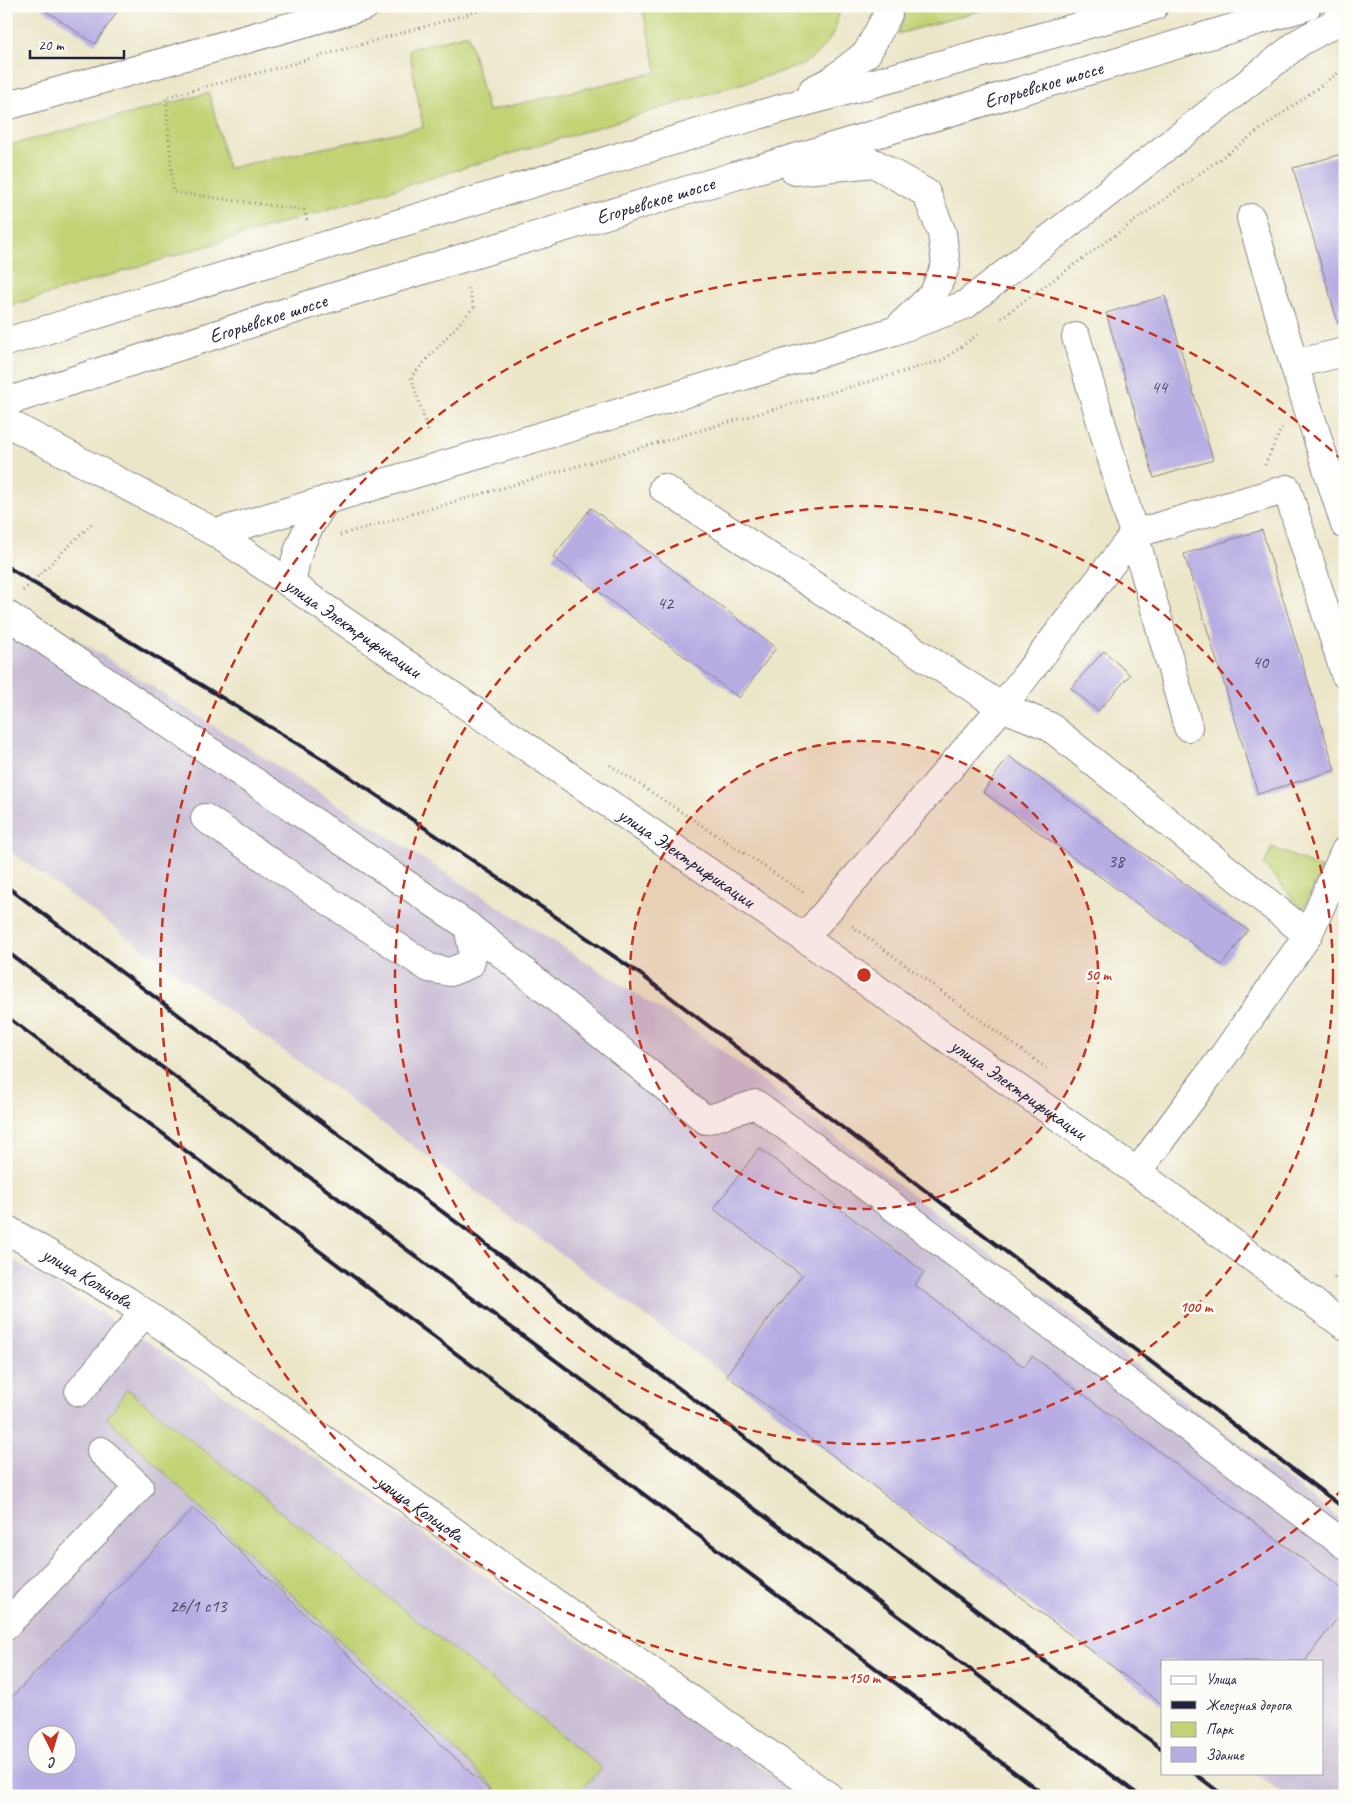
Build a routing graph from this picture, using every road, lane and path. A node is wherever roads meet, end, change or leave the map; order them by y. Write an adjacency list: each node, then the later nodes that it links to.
1 (366, 6): 8 (main road)
2 (497, 6): 11 (path)
3 (886, 6): 9 (main road)
4 (1154, 6): 9 (main road)
5 (1308, 6): 10 (main road, Егорьевское шоссе)
6 (1345, 17): 15 (main road)
7 (1345, 68): 14 (path)
8 (6, 106)
9 (758, 115): 18 (main road)
10 (731, 177): 15 (main road); 21 (main road, Егорьевское шоссе)
11 (304, 210)
12 (1251, 218): 20 (main road)
13 (468, 288): 23 (path)
14 (999, 319)
15 (894, 331): 25 (main road)
16 (983, 331): 31 (path)
17 (1076, 337): 30 (main road)
18 (6, 342)
19 (1345, 352): 20 (main road)
20 (1298, 373): 26 (path); 28 (main road)
21 (6, 402)
22 (6, 422): 29 (main road, улица Электрификации)
23 (428, 431)
24 (663, 488): 35 (main road)
25 (326, 500): 29 (main road); 32 (main road)
26 (1250, 500): 30 (main road); 34 (main road)
27 (94, 521): 33 (path)
28 (1345, 525)
29 (216, 533): 32 (main road, улица Электрификации)
30 (1134, 534): 35 (main road); 36 (main road)
31 (336, 536)
32 (292, 586): 43 (main road, улица Электрификации)
33 (13, 604): 41 (main road)
34 (1345, 674)
35 (1002, 707): 40 (main road); 42 (main road)
36 (1188, 727)
37 (603, 760): 40 (path)
38 (204, 818): 41 (main road)
39 (1345, 851): 42 (main road)
40 (828, 909): 43 (main road); 44 (path)
41 (468, 926): 53 (main road)
42 (1308, 935): 45 (main road)
43 (804, 938): 45 (main road, улица Электрификации)
44 (1051, 1072)
45 (1137, 1172): 50 (main road, улица Электрификации)
46 (6, 1229): 49 (main road, улица Кольцова)
47 (1329, 1274): 48 (path)
48 (1345, 1285)
49 (144, 1313): 51 (main road); 55 (main road, улица Кольцова)
50 (1345, 1326)
51 (79, 1392)
52 (101, 1451): 54 (main road)
53 (1345, 1545)
54 (6, 1625)
55 (828, 1796)

